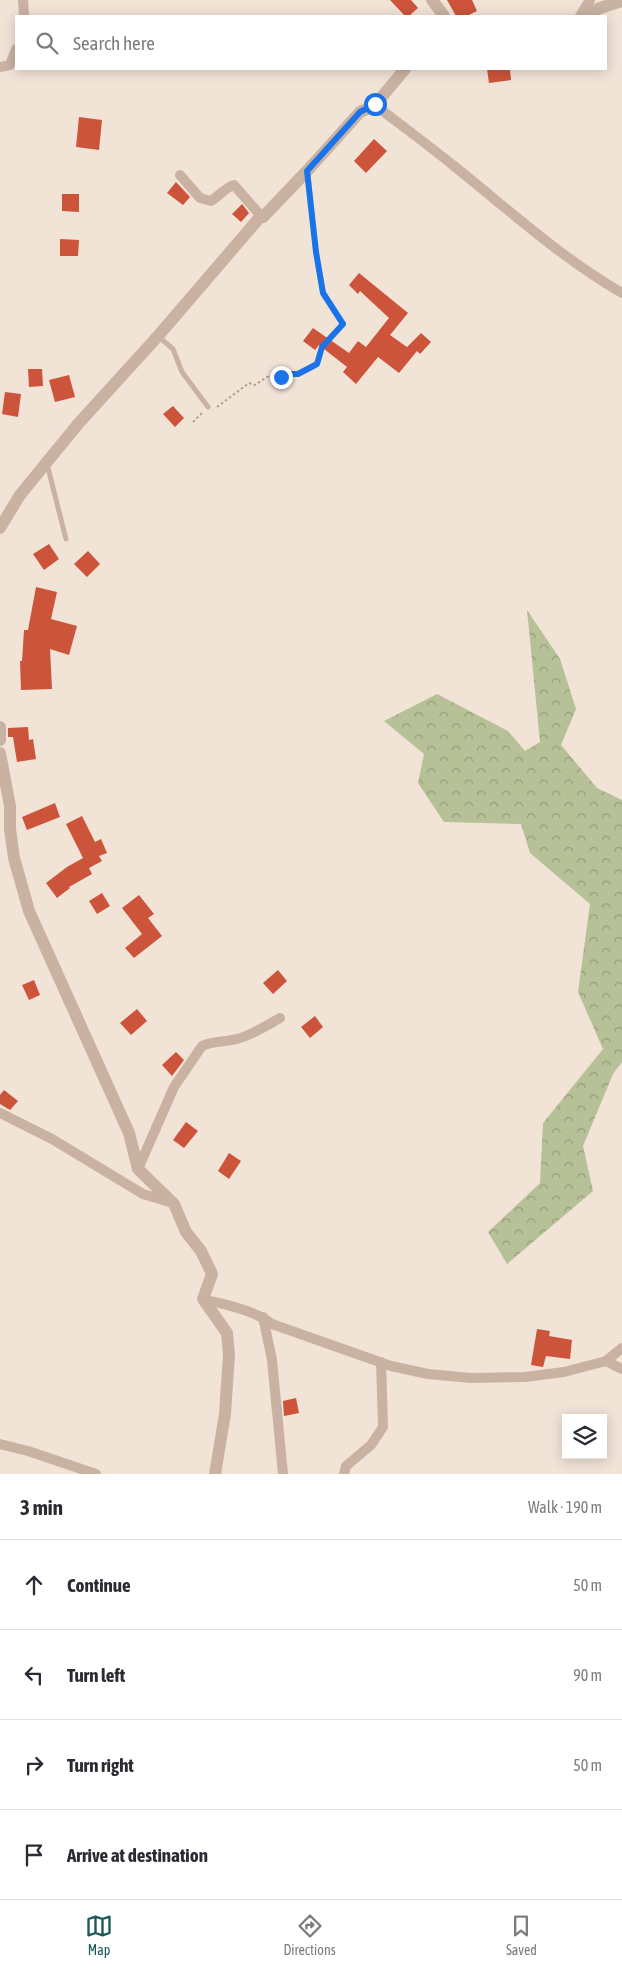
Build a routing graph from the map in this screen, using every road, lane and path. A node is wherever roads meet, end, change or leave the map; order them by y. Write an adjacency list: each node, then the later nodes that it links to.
1 (23, 0): 5 (street)
2 (432, 0): 6 (street)
3 (590, 0): 7 (street)
4 (622, 1): 8 (street)
5 (24, 15)
6 (443, 15)
7 (582, 15)
8 (584, 15)
9 (15, 52): 10 (street)
10 (0, 67)
11 (404, 70): 12 (street)
12 (375, 104): 13 (street); 16 (street)
13 (307, 171): 15 (street); 17 (lane)
14 (180, 175): 15 (street)
15 (261, 216): 18 (street)
16 (622, 293)
17 (343, 324): 19 (path)
18 (158, 336): 19 (lane); 21 (street)
19 (208, 407): 20 (path)
20 (193, 422)
21 (47, 464): 22 (street); 23 (lane)
22 (0, 528)
23 (66, 538)
24 (0, 753): 27 (street)
25 (280, 1018): 27 (street)
26 (0, 1113): 28 (street)
27 (138, 1169): 28 (street)
28 (174, 1204): 29 (street)
29 (203, 1299): 30 (street); 37 (street)
30 (263, 1317): 33 (street); 38 (street)
31 (622, 1348): 32 (street)
32 (606, 1361): 33 (street); 34 (street)
33 (381, 1362): 39 (street)
34 (622, 1369)
35 (0, 1444): 36 (street)
36 (96, 1474)
37 (215, 1474)
38 (283, 1474)
39 (344, 1474)

